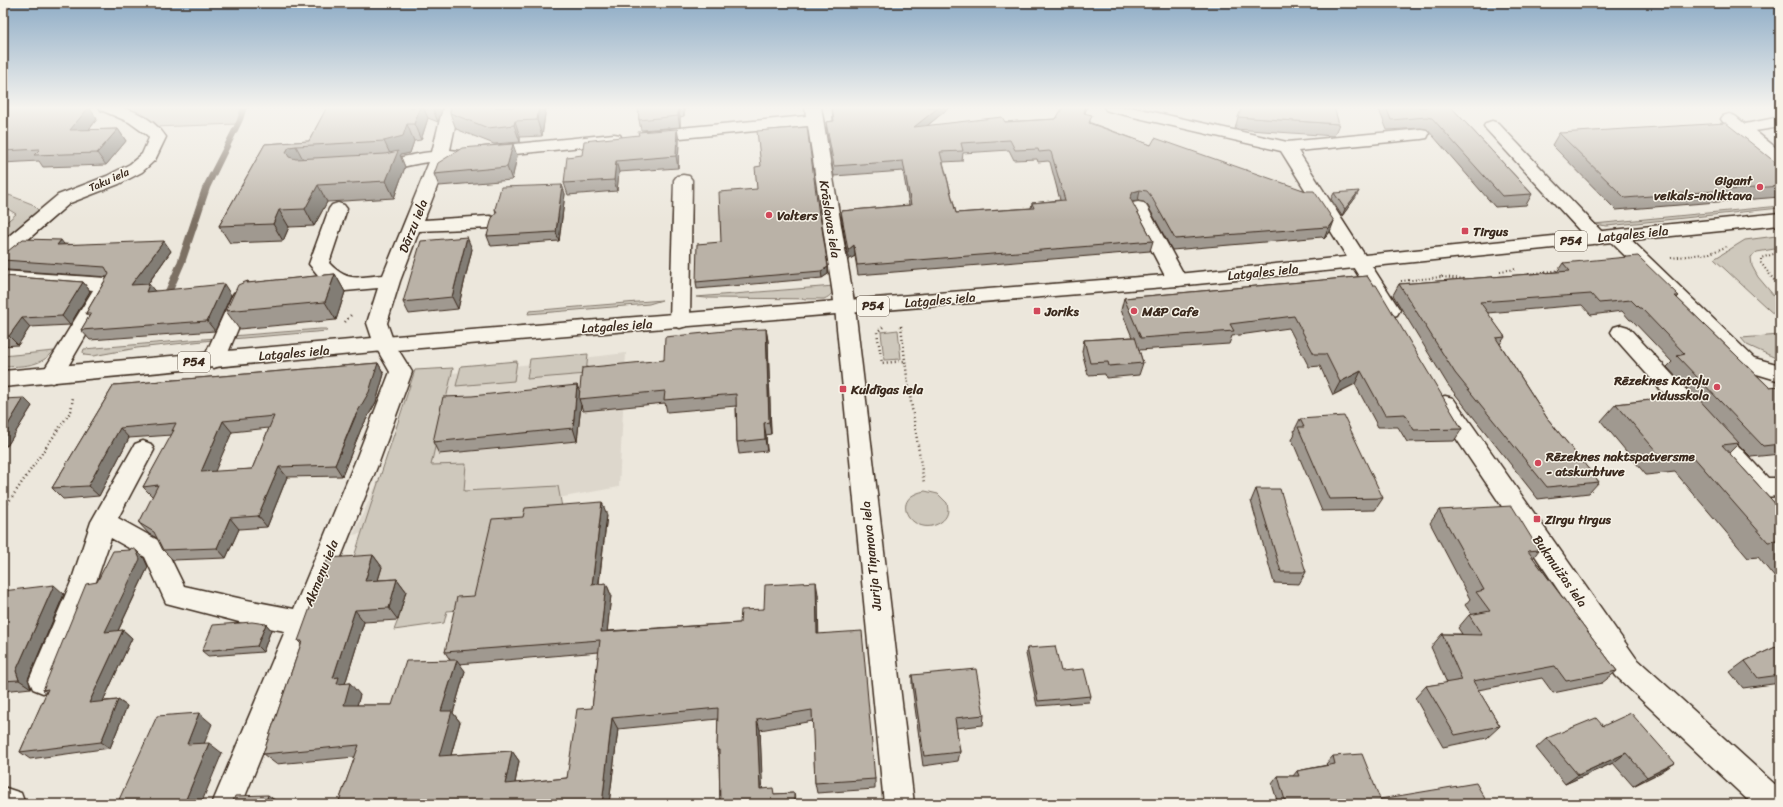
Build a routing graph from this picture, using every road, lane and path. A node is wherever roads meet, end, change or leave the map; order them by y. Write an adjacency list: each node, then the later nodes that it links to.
1 (154, 145): 21 (street, Taku iela)
2 (442, 145): 10 (street, Dārzu iela)
3 (560, 145): 10 (street)
4 (819, 145): 38 (street, Krāslavas iela)
5 (1277, 145): 9 (street)
6 (1311, 145): 9 (street)
7 (1511, 145): 19 (street)
8 (1762, 145): 11 (street)
9 (1287, 147): 24 (street)
10 (440, 156): 12 (street); 18 (street, Dārzu iela)
11 (1780, 159)
12 (353, 166)
13 (683, 180): 39 (street)
14 (1138, 207): 31 (street)
15 (338, 209): 34 (street)
16 (1780, 219): 19 (street, Latgales iela / P54)
17 (490, 222): 18 (street)
18 (413, 226): 32 (street, Dārzu iela)
19 (1607, 237): 23 (street); 24 (street, Latgales iela / P54)
20 (1728, 245): 23 (path)
21 (3, 251)
22 (1780, 252): 35 (path)
23 (1642, 261): 47 (street)
24 (1362, 262): 31 (street, Latgales iela / P54); 42 (street)
25 (1563, 270): 27 (path)
26 (1439, 274): 29 (path)
27 (1524, 274)
28 (3, 277): 48 (street)
29 (1442, 277): 30 (path); 33 (path)
30 (1469, 279)
31 (1177, 280): 38 (street, Latgales iela / P54)
32 (390, 281): 34 (street); 44 (street, Dārzu iela)
33 (1400, 282)
34 (346, 285): 36 (street)
35 (1780, 288)
36 (291, 289)
37 (260, 291): 45 (street)
38 (845, 308): 39 (street, Latgales iela / P54); 62 (street, Jurija Tiņanova iela)
39 (680, 321): 44 (street, Latgales iela / P54)
40 (902, 326): 46 (path)
41 (882, 328): 46 (path)
42 (1401, 329)
43 (1621, 332): 54 (street)
44 (384, 344): 45 (street, Latgales iela / P54); 57 (street, Akmeņu iela)
45 (214, 360): 48 (street, Latgales iela / P54)
46 (905, 361): 53 (path)
47 (1780, 373)
48 (52, 375): 49 (street, Latgales iela / P54)
49 (3, 379)
50 (1435, 387): 63 (street, Bukmuižas iela)
51 (73, 397): 55 (path)
52 (143, 450): 56 (street)
53 (924, 483)
54 (1780, 487)
55 (3, 510)
56 (103, 522): 57 (street); 58 (street)
57 (301, 622): 61 (street, Akmeņu iela)
58 (43, 680)
59 (3, 802): 60 (street)
60 (10, 804)
61 (227, 804)
62 (898, 804)
63 (1774, 804)

